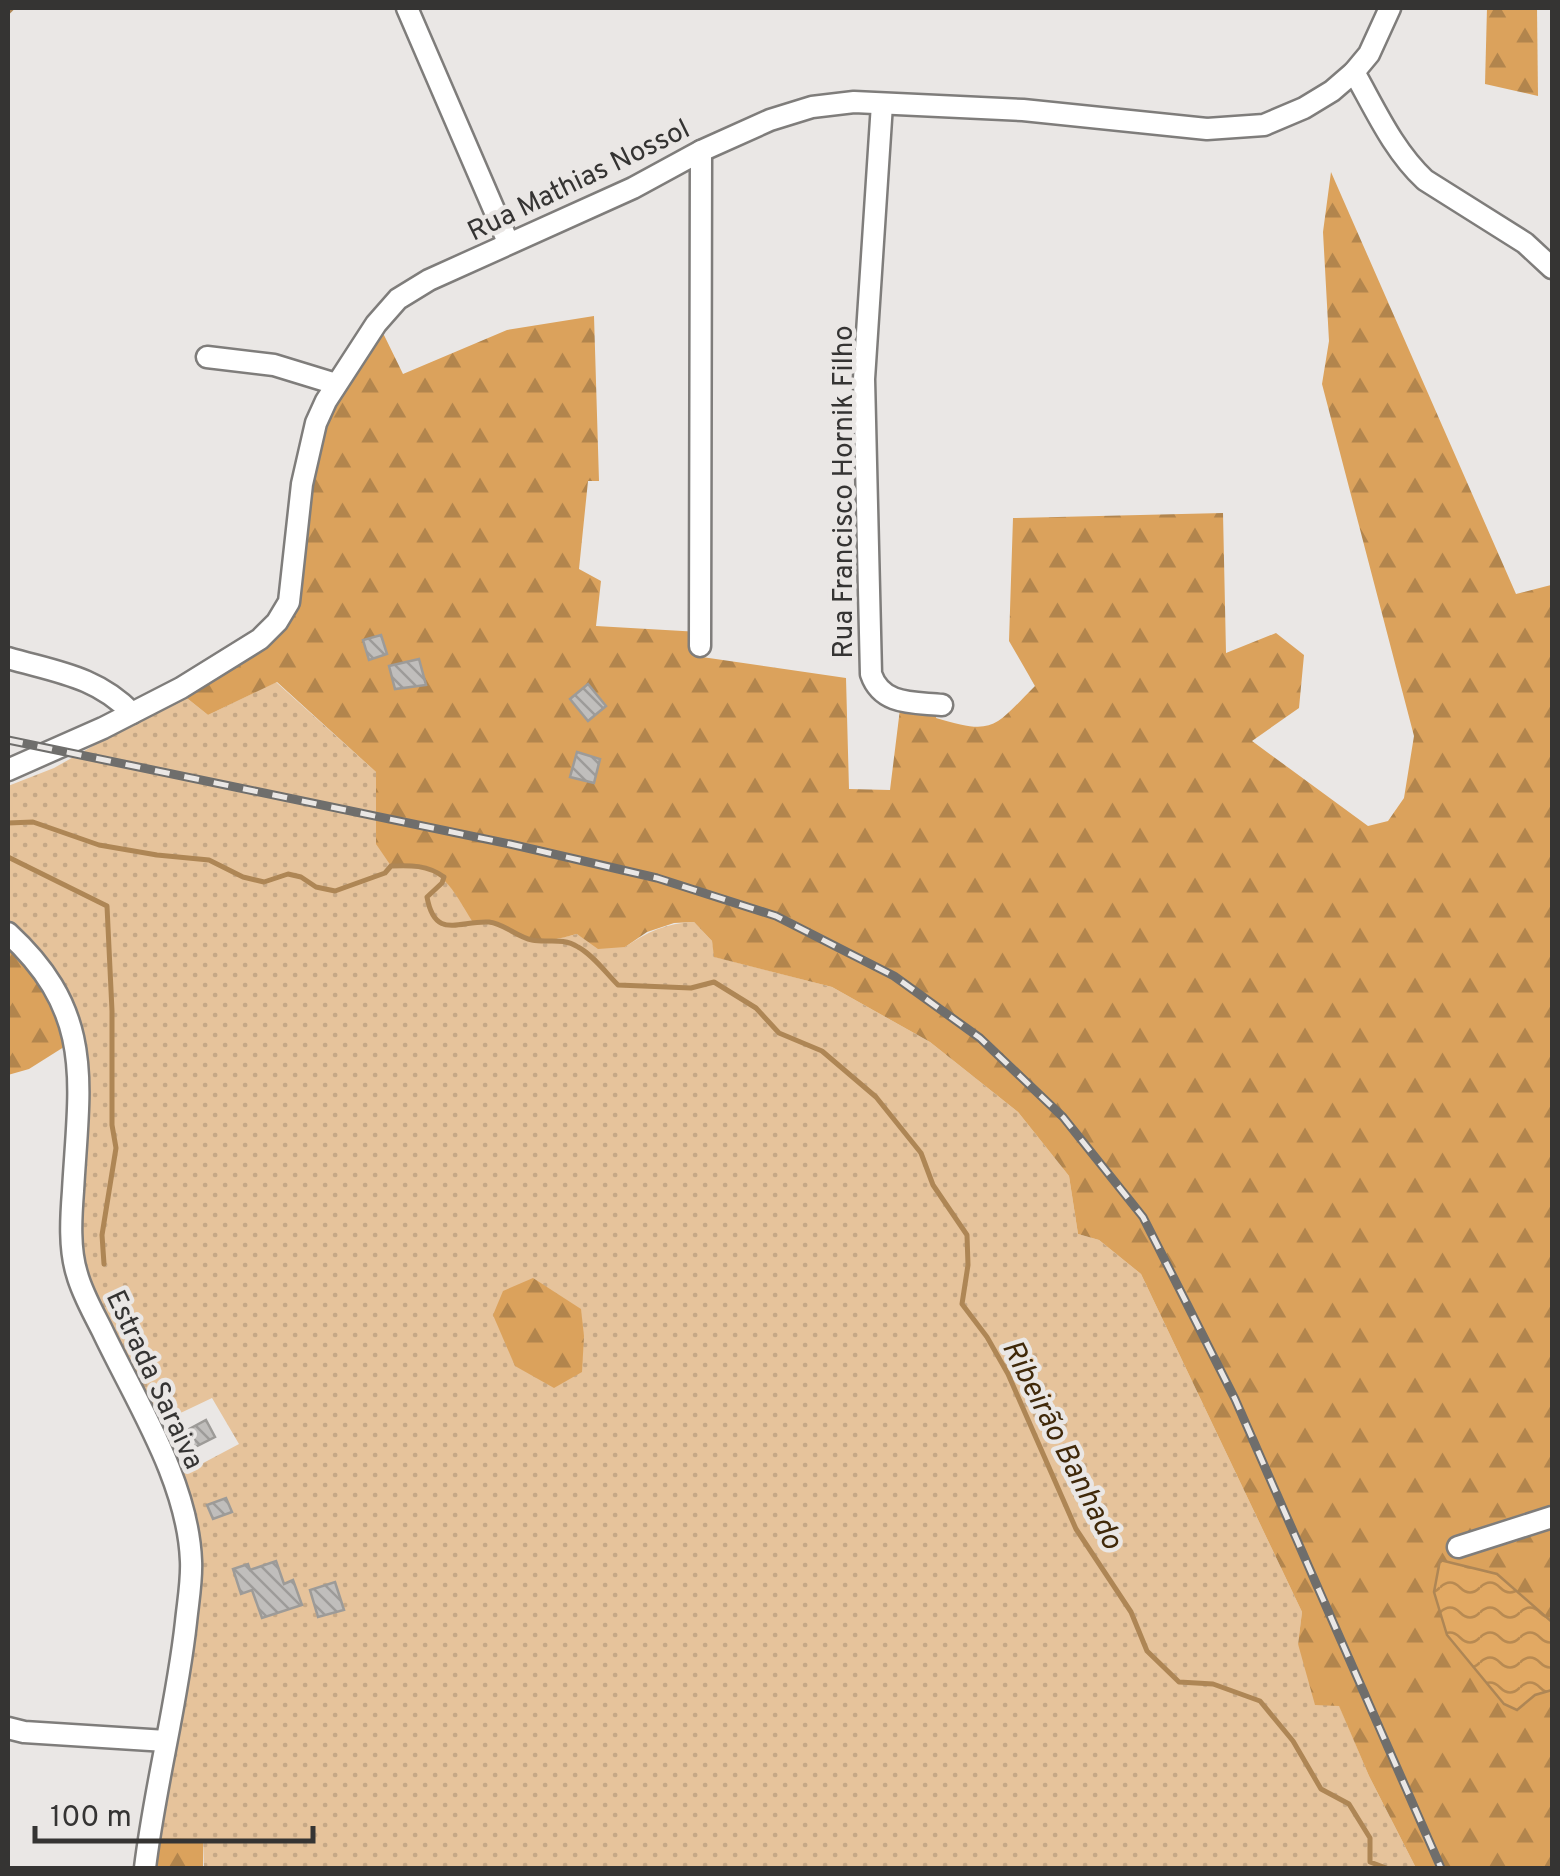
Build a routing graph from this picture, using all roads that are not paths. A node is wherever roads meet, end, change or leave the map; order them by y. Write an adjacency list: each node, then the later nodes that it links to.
1 (407, 8): 6 (street)
2 (1390, 8): 3 (street, Rua Mathias Nossol)
3 (1354, 72): 4 (street, Rua Mathias Nossol); 7 (street)
4 (882, 104): 5 (street, Rua Mathias Nossol); 12 (street, Rua Francisco Hornik Filho)
5 (701, 151): 6 (street, Rua Mathias Nossol); 10 (street)
6 (508, 242): 9 (street, Rua Mathias Nossol)
7 (1552, 268)
8 (208, 357): 9 (street)
9 (336, 384): 13 (street, Rua Mathias Nossol)
10 (700, 646)
11 (8, 658): 13 (street)
12 (942, 704)
13 (132, 713): 14 (street, Rua Mathias Nossol)
14 (8, 770)
15 (8, 933): 19 (street, Estrada Saraiva)
16 (1552, 1517): 17 (street)
17 (1458, 1547)
18 (8, 1728): 19 (street)
19 (166, 1740): 20 (street, Estrada Saraiva)
20 (145, 1868)

